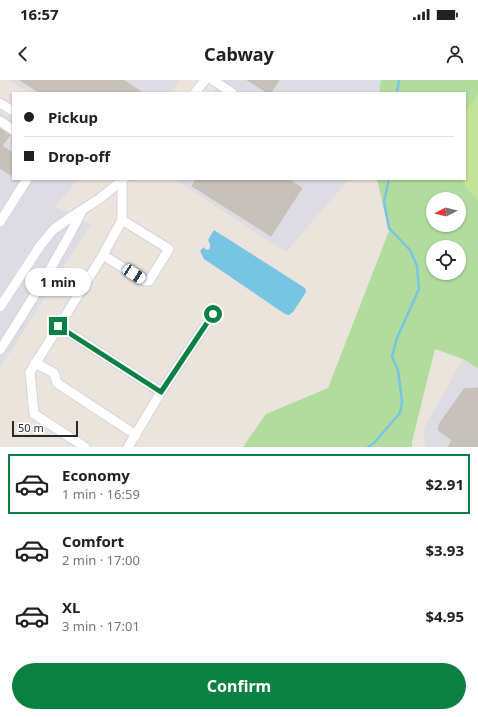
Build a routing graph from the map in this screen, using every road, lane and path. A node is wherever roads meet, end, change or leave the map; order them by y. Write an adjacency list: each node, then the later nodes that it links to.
1 (205, 80): 3 (street)
2 (213, 80): 4 (street)
3 (196, 92)
4 (231, 92)
5 (0, 103): 6 (street)
6 (12, 110)
7 (0, 121): 8 (street)
8 (12, 129)
9 (26, 180): 13 (street)
10 (121, 180): 11 (street); 12 (street)
11 (82, 210): 17 (street); 20 (street)
12 (122, 220): 15 (street); 15 (street)
13 (0, 222)
14 (478, 245): 16 (path)
15 (103, 255): 19 (street)
16 (478, 262)
17 (0, 307)
18 (213, 314): 22 (street)
19 (58, 326): 21 (street); 22 (street)
20 (0, 350)
21 (35, 363): 23 (street); 24 (street)
22 (161, 392): 23 (street)
23 (136, 435): 25 (street)
24 (85, 447)
25 (128, 447)

